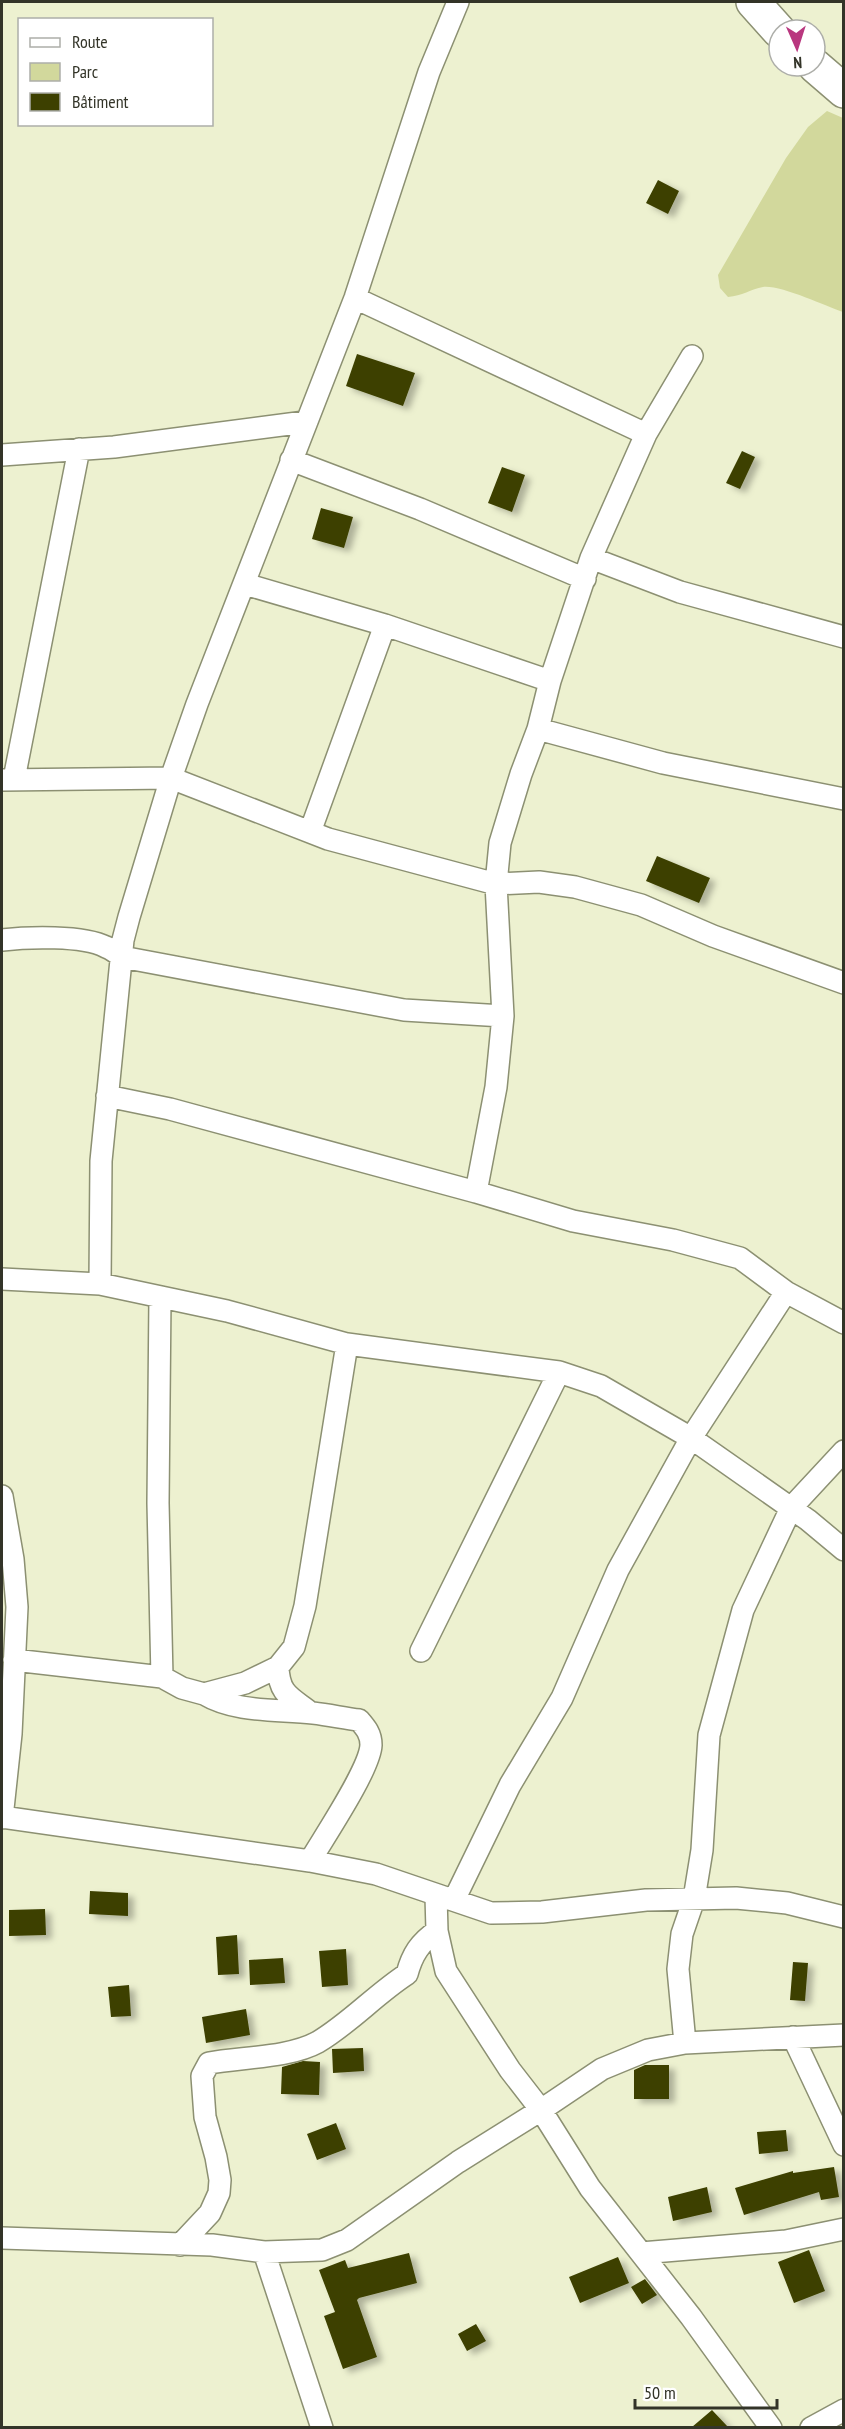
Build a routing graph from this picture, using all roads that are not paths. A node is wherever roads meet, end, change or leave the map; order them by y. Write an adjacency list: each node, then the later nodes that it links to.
1 (458, 2): 6 (street)
2 (753, 2): 3 (main road)
3 (767, 18)
4 (827, 77): 5 (main road)
5 (843, 91)
6 (355, 298): 8 (street); 9 (street)
7 (692, 356): 9 (street)
8 (305, 422): 10 (street); 12 (street)
9 (646, 434): 13 (street)
10 (79, 449): 11 (street); 21 (street)
11 (2, 455)
12 (291, 460): 14 (street); 15 (street)
13 (591, 558): 14 (street); 17 (street)
14 (585, 579): 18 (street)
15 (245, 584): 16 (street); 20 (street)
16 (385, 625): 18 (street); 23 (street)
17 (843, 637)
18 (550, 681): 19 (street)
19 (538, 729): 22 (street); 24 (street)
20 (171, 778): 21 (street); 23 (street); 26 (street)
21 (8, 780)
22 (843, 799)
23 (310, 832): 24 (street)
24 (496, 884): 27 (street); 28 (street)
25 (2, 940): 26 (street)
26 (122, 957): 28 (street); 29 (street)
27 (843, 983)
28 (503, 1016): 30 (street)
29 (107, 1096): 30 (street); 32 (street)
30 (476, 1192): 33 (street)
31 (2, 1279): 32 (street)
32 (100, 1284): 34 (street)
33 (786, 1292): 35 (street); 38 (street)
34 (160, 1297): 36 (street); 47 (street)
35 (843, 1323)
36 (347, 1344): 37 (street); 46 (street)
37 (559, 1372): 38 (street); 44 (street)
38 (691, 1438): 41 (street); 53 (street)
39 (843, 1451): 41 (street)
40 (2, 1496): 43 (street)
41 (791, 1508): 42 (street); 54 (street)
42 (843, 1550)
43 (7, 1561): 45 (street)
44 (421, 1651)
45 (14, 1660): 47 (street); 50 (street)
46 (278, 1667): 48 (street); 49 (street)
47 (162, 1677): 48 (street)
48 (204, 1694): 49 (street)
49 (311, 1713): 52 (street)
50 (6, 1734): 51 (street)
51 (2, 1818): 52 (street)
52 (310, 1861): 53 (street)
53 (445, 1898): 54 (street); 56 (street)
54 (694, 1899): 55 (street); 59 (street)
55 (843, 1917)
56 (436, 1931): 60 (street); 64 (street)
57 (843, 2035): 58 (street)
58 (793, 2037): 59 (street); 61 (street)
59 (685, 2043): 60 (street)
60 (541, 2110): 65 (street); 66 (street)
61 (843, 2145)
62 (843, 2229): 66 (street)
63 (2, 2238): 64 (street)
64 (180, 2245): 65 (street)
65 (264, 2252): 68 (street)
66 (641, 2253): 69 (street)
67 (843, 2410): 70 (street)
68 (322, 2427)
69 (771, 2427)
70 (811, 2427)

